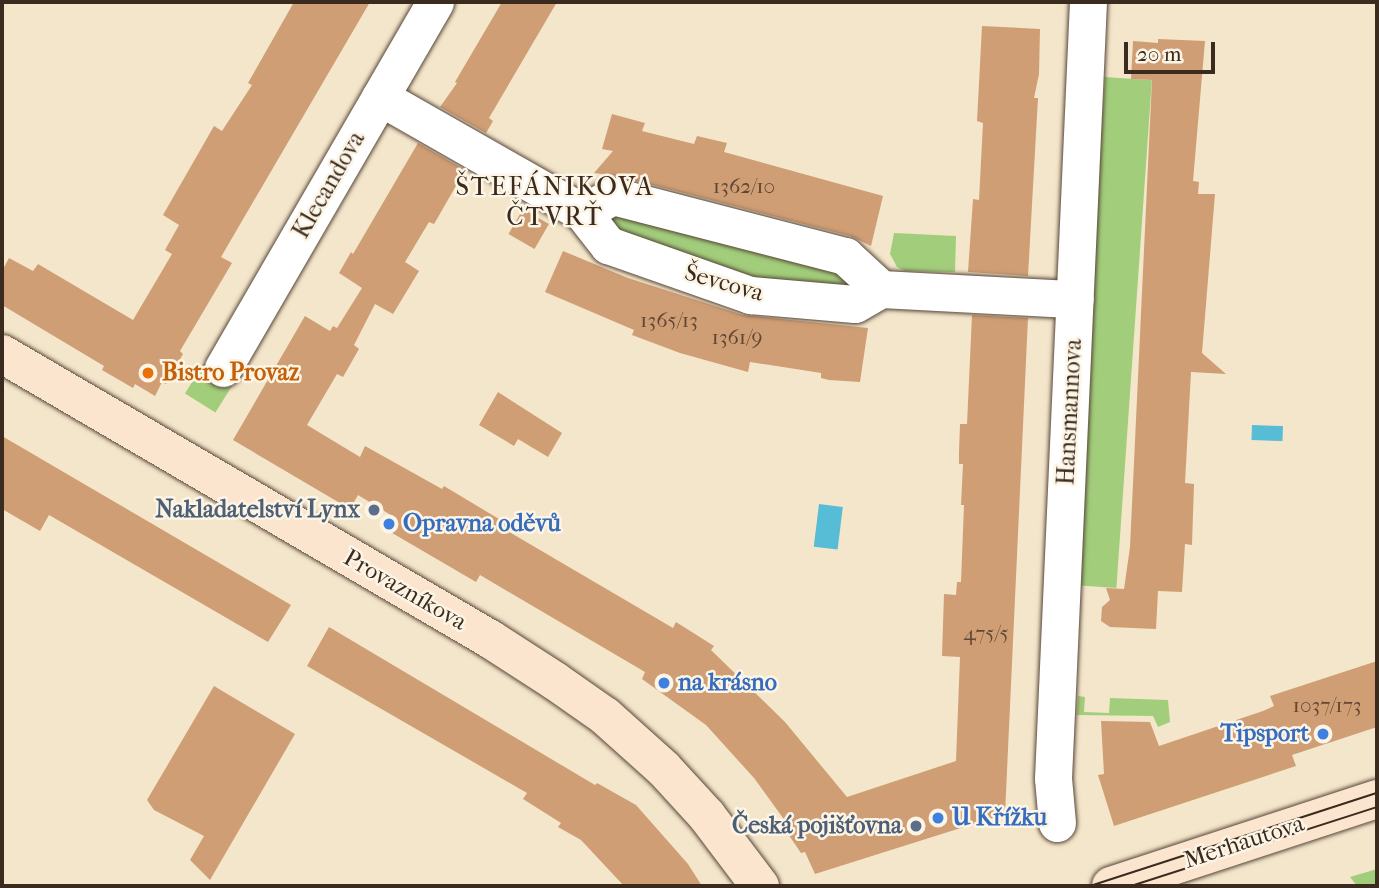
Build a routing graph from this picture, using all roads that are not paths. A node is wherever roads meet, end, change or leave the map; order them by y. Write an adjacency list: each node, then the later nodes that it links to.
1 (435, 2): 3 (street, Klecandova)
2 (1088, 2): 6 (street, Hansmannova)
3 (380, 97): 4 (street, Ševcova); 8 (street, Klecandova)
4 (583, 213): 5 (street); 5 (street, Ševcova)
5 (881, 289): 6 (street, Ševcova)
6 (1075, 299): 10 (street, Hansmannova)
7 (2, 355): 11 (main road, Provazníkova)
8 (223, 368)
9 (1377, 799): 12 (main road, Merhautova)
10 (1057, 823)
11 (760, 886)
12 (1111, 886)

